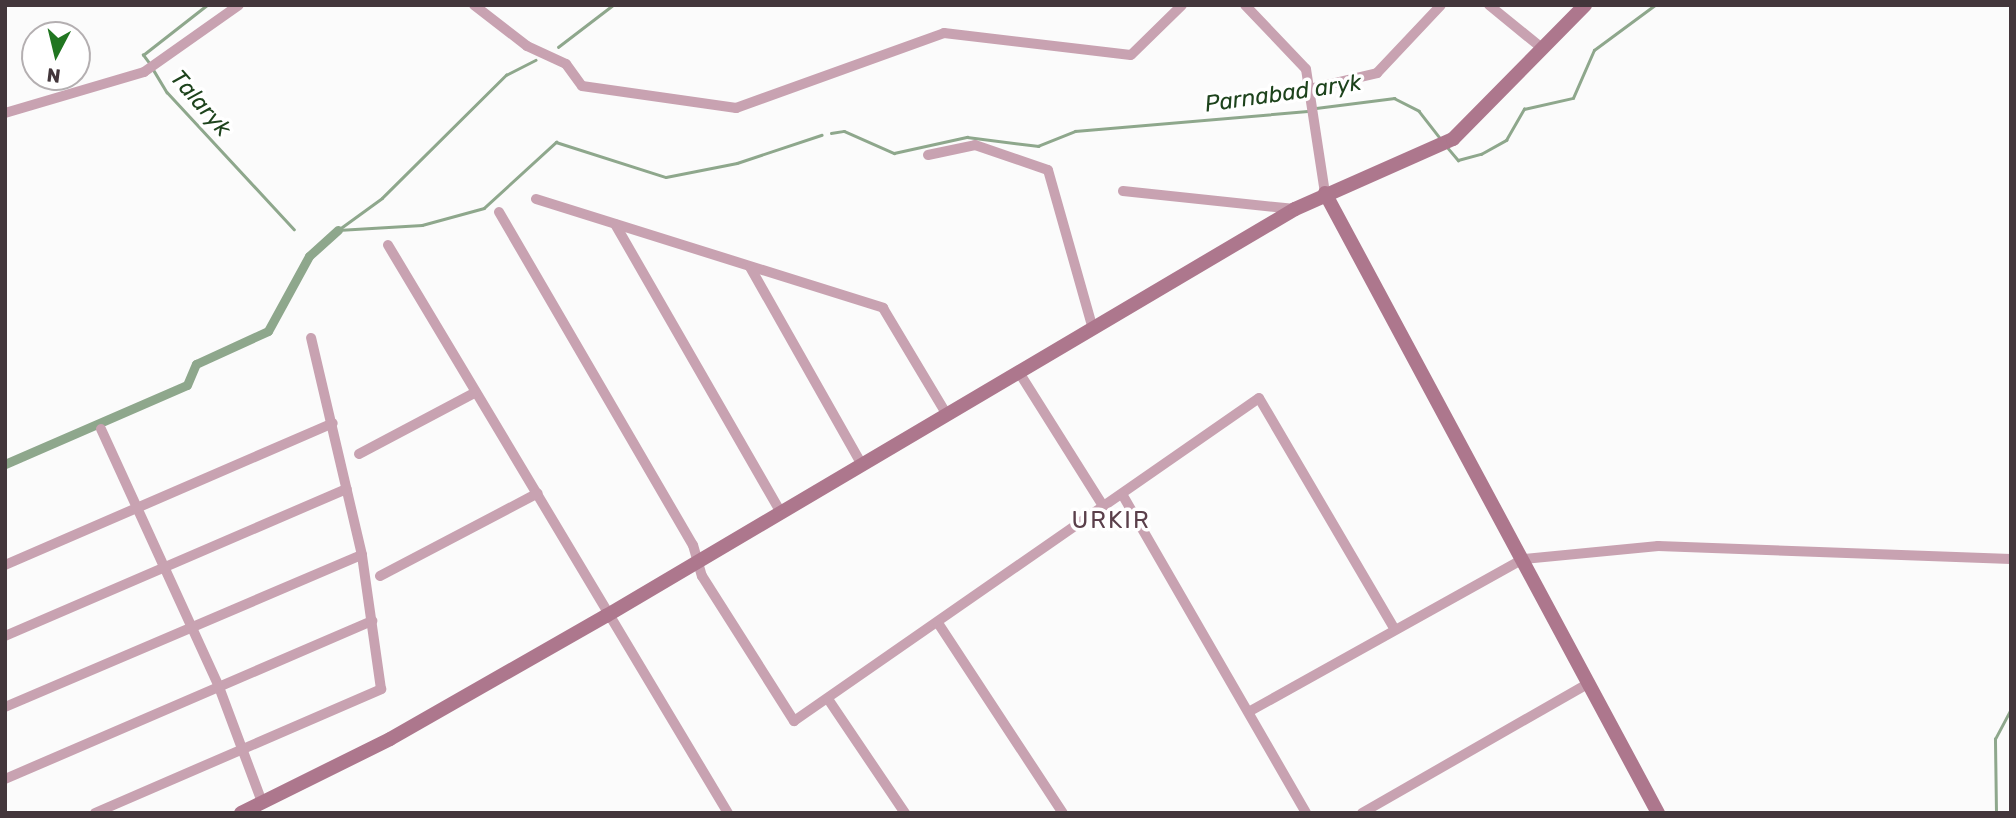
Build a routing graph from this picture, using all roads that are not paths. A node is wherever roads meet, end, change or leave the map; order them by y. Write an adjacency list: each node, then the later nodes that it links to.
1 (239, 5): 10 (street)
2 (474, 5): 3 (street)
3 (1182, 5)
4 (1245, 5): 9 (street)
5 (1441, 5): 9 (street)
6 (1489, 5): 8 (street)
7 (1585, 5): 8 (street)
8 (1543, 49): 13 (street)
9 (1309, 89): 13 (street)
10 (5, 113)
11 (928, 155): 20 (street)
12 (1124, 191): 15 (street)
13 (1325, 193): 15 (street); 36 (street)
14 (536, 199): 17 (street)
15 (1295, 209): 20 (street)
16 (499, 212): 38 (street)
17 (615, 224): 19 (street); 34 (street)
18 (388, 245): 23 (street)
19 (750, 267): 24 (street); 28 (street)
20 (1093, 330): 22 (street)
21 (311, 338): 25 (street)
22 (1020, 374): 24 (street); 32 (street)
23 (476, 392): 27 (street); 30 (street)
24 (947, 415): 28 (street)
25 (333, 423): 29 (street); 33 (street)
26 (102, 429): 33 (street)
27 (359, 454)
28 (862, 465): 34 (street)
29 (347, 489): 35 (street); 40 (street)
30 (538, 493): 41 (street); 42 (street)
31 (1122, 494): 32 (street); 46 (street); 52 (street)
32 (1103, 506): 44 (street)
33 (139, 507): 39 (street); 40 (street)
34 (782, 513): 38 (street)
35 (362, 555): 43 (street); 45 (street)
36 (1523, 559): 37 (street); 46 (street); 48 (street)
37 (2011, 559)
38 (698, 562): 42 (street); 50 (street)
39 (5, 565)
40 (165, 568): 45 (street); 47 (street)
41 (380, 576)
42 (606, 616): 55 (street); 59 (street)
43 (372, 621): 49 (street); 53 (street)
44 (938, 623): 50 (street); 61 (street)
45 (193, 628): 49 (street); 51 (street)
46 (1394, 628): 52 (street)
47 (5, 636)
48 (1589, 683): 56 (street); 63 (street)
49 (219, 687): 53 (street); 54 (street)
50 (828, 699): 60 (street)
51 (5, 707)
52 (1252, 710): 62 (street)
53 (243, 749): 55 (street); 57 (street)
54 (5, 779)
55 (262, 802): 58 (street)
56 (1657, 812)
57 (95, 813)
58 (241, 813)
59 (728, 813)
60 (905, 813)
61 (1063, 813)
62 (1307, 813)
63 (1362, 813)

